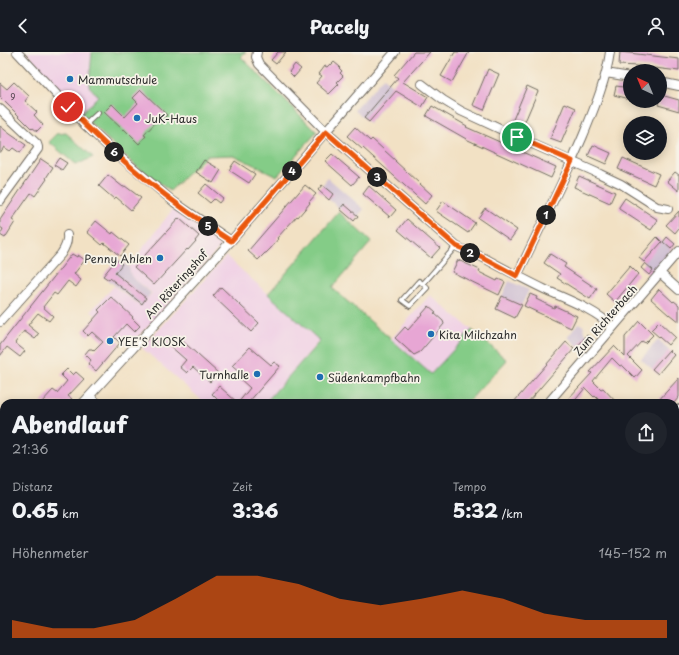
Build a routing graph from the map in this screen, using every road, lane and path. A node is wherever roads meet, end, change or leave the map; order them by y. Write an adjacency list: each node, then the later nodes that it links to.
1 (17, 52): 12 (street)
2 (257, 52): 13 (street)
3 (396, 52): 13 (street, Am Röteringshof)
4 (610, 52): 5 (street)
5 (606, 73): 6 (street); 14 (street)
6 (623, 76)
7 (667, 83): 9 (street)
8 (422, 84): 14 (street)
9 (679, 86)
10 (0, 109): 15 (street)
11 (98, 113): 12 (lane)
12 (85, 125): 18 (street)
13 (326, 132): 18 (street, Am Röteringshof); 19 (street)
14 (572, 161): 16 (street); 22 (street)
15 (0, 201)
16 (668, 209)
17 (66, 235): 25 (street)
18 (231, 241): 27 (street, Am Röteringshof)
19 (456, 246): 22 (street); 23 (lane)
20 (679, 251): 21 (street, Zum Richterbach)
21 (660, 273): 24 (street); 26 (street, Zum Richterbach)
22 (517, 276): 26 (street)
23 (423, 284): 23 (lane)
24 (679, 290)
25 (0, 322)
26 (613, 328): 30 (street, Zum Richterbach)
27 (90, 396): 28 (street, Am Röteringshof); 29 (street)
28 (87, 399)
29 (93, 399)
30 (551, 399)

